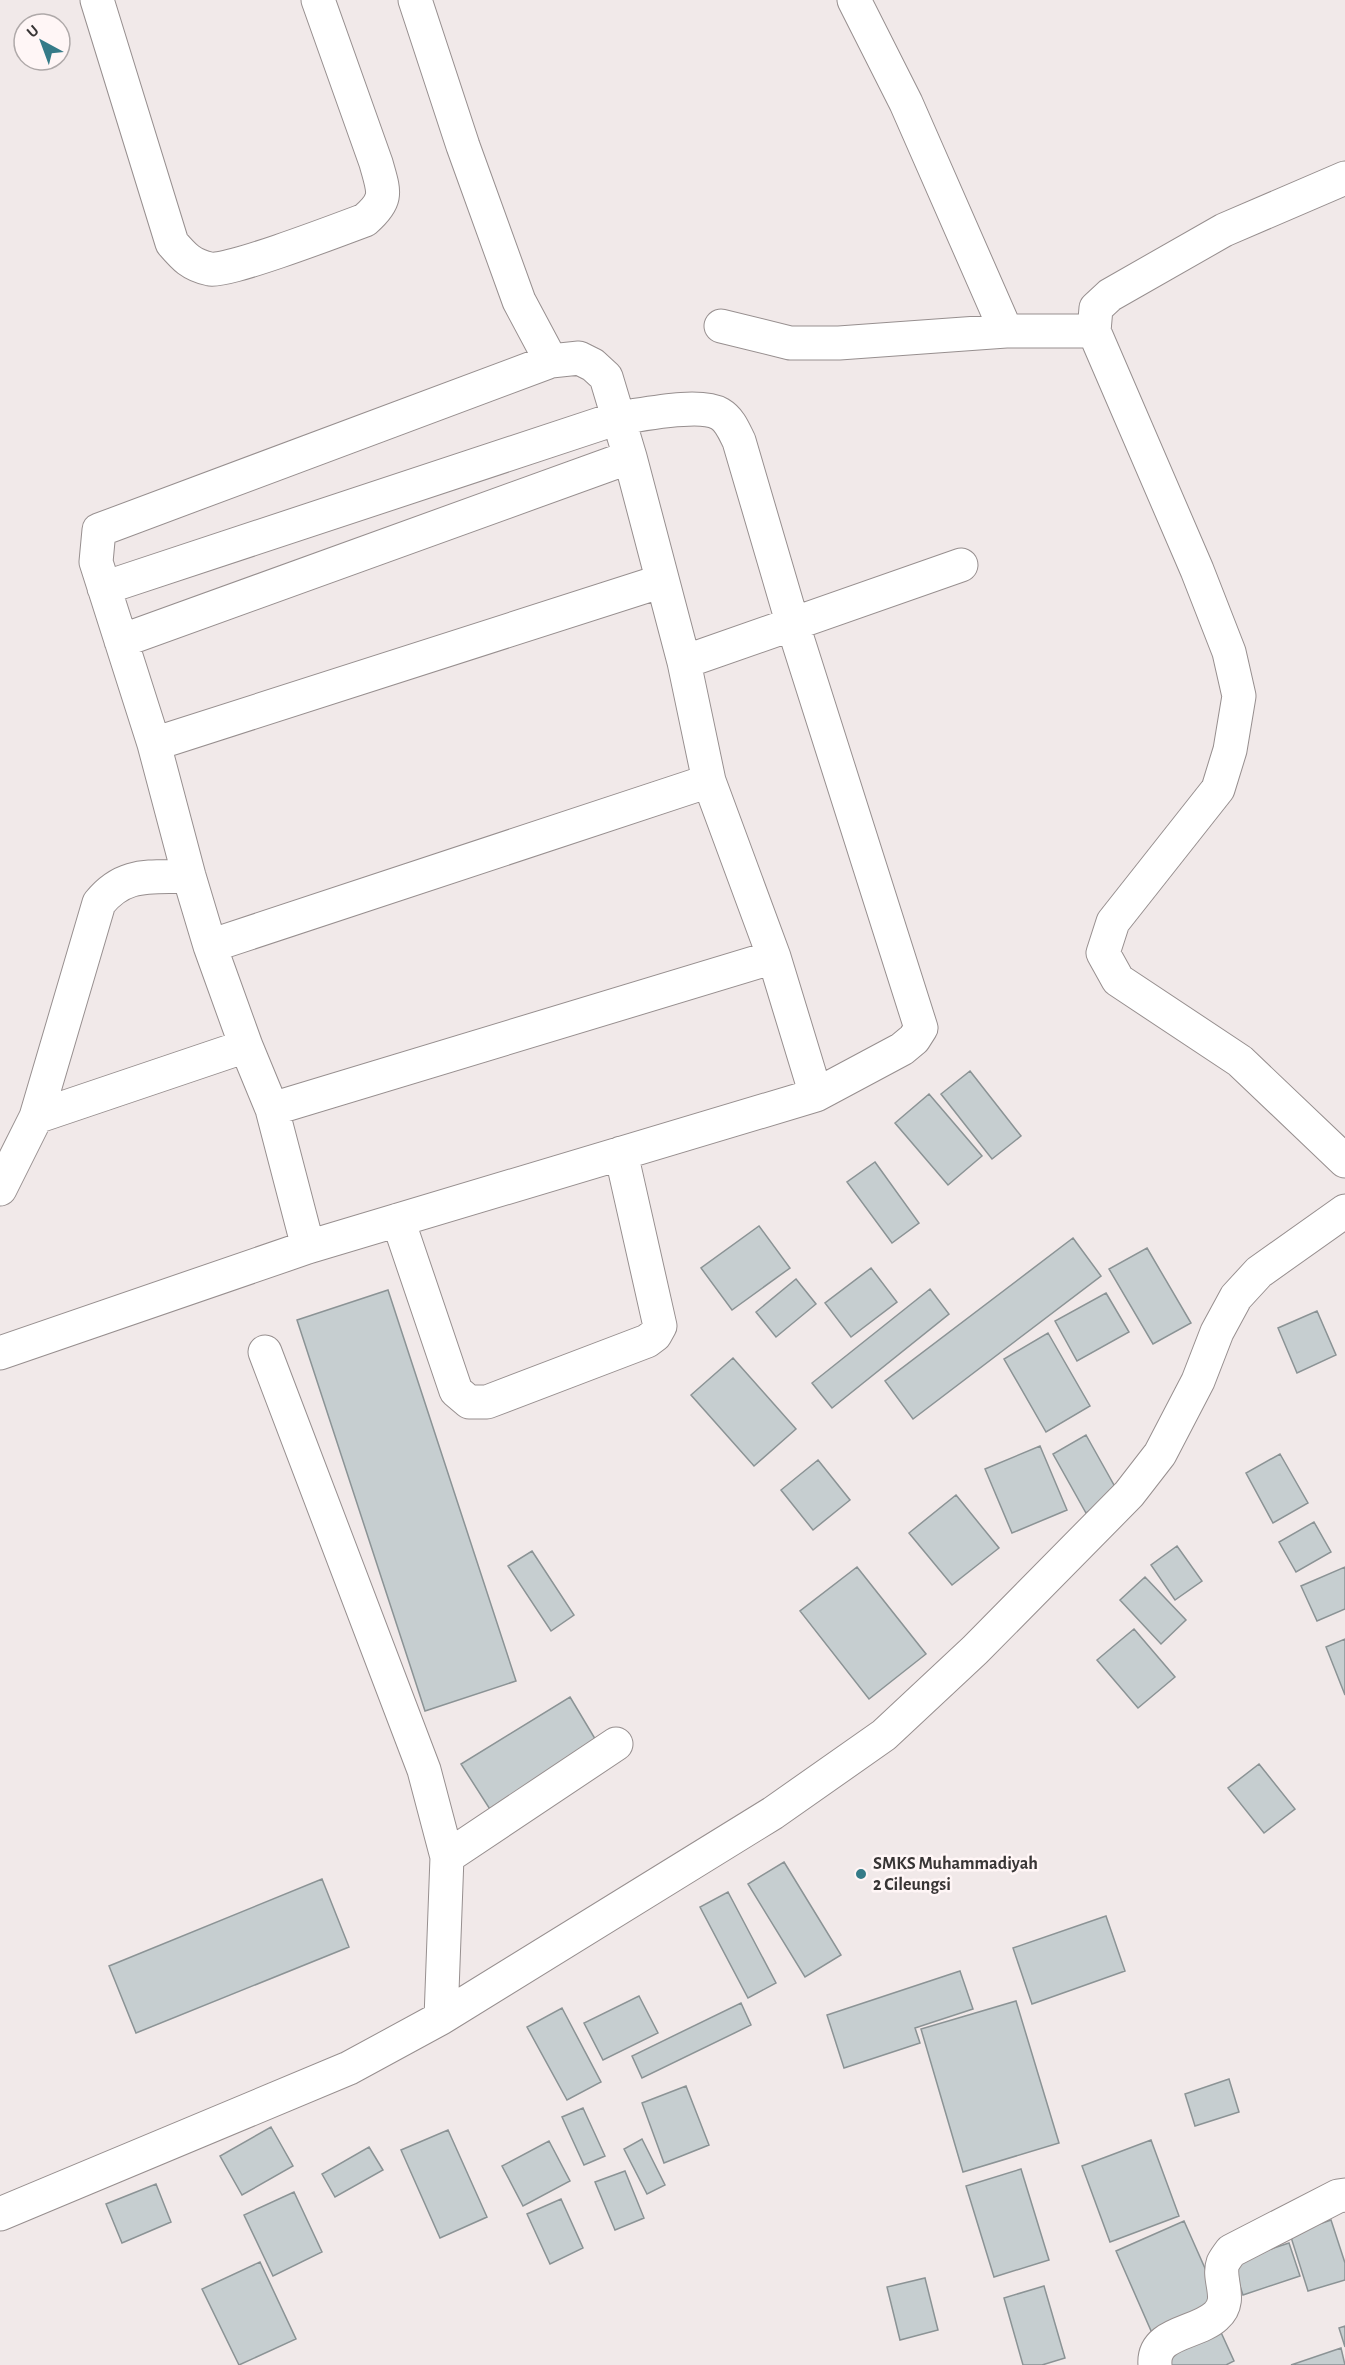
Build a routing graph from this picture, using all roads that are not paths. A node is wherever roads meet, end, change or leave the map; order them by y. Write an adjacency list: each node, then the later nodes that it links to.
1 (97, 0): 2 (street)
2 (318, 0)
3 (415, 0): 9 (street)
4 (854, 0): 7 (street)
5 (1345, 178): 8 (street)
6 (721, 326): 7 (street)
7 (1006, 331): 8 (street)
8 (1094, 331): 28 (street)
9 (550, 361): 10 (street); 14 (street)
10 (618, 418): 11 (street); 14 (street); 15 (street)
11 (630, 457): 13 (street); 16 (street)
12 (961, 565): 15 (street)
13 (662, 581): 17 (street); 18 (street)
14 (104, 588): 16 (street)
15 (793, 625): 17 (street); 24 (street)
16 (121, 641): 18 (street)
17 (684, 662): 19 (street)
18 (154, 744): 20 (street)
19 (709, 781): 21 (street); 22 (street)
20 (189, 876): 21 (street); 26 (street)
21 (210, 946): 23 (street)
22 (774, 957): 24 (street); 25 (street)
23 (246, 1046): 25 (street); 26 (street)
24 (816, 1095): 27 (street)
25 (272, 1109): 32 (street)
26 (36, 1117): 29 (street)
27 (621, 1154): 31 (street); 31 (street)
28 (1345, 1161)
29 (0, 1189)
30 (1345, 1211): 37 (street)
31 (398, 1220): 32 (street)
32 (308, 1247): 34 (street)
33 (265, 1352): 36 (street)
34 (0, 1353)
35 (616, 1744): 36 (street)
36 (447, 1857): 37 (street)
37 (441, 2018): 39 (street)
38 (1345, 2195): 40 (street)
39 (0, 2214)
40 (1155, 2365)

